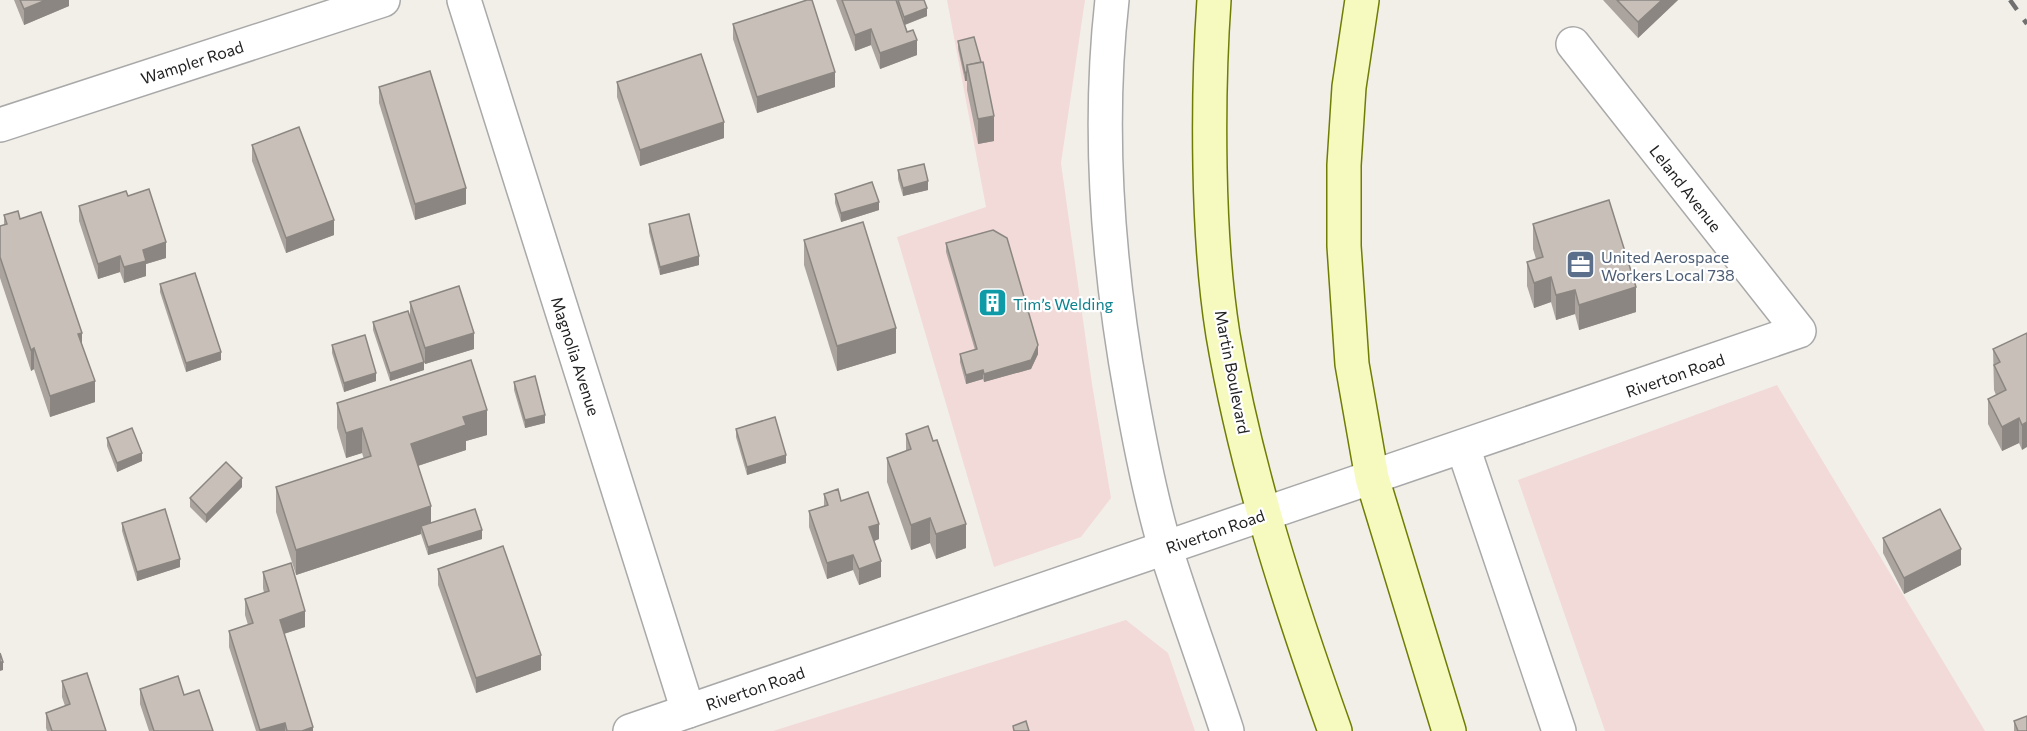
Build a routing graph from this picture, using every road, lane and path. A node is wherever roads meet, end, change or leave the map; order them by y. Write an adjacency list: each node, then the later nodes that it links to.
1 (383, 0): 7 (street, Wampler Road)
2 (464, 0): 13 (street, Magnolia Avenue)
3 (1112, 0): 12 (street)
4 (1214, 0): 11 (main road, Martin Boulevard)
5 (1362, 0): 10 (main road)
6 (1574, 44): 8 (street, Leland Avenue)
7 (0, 125)
8 (1799, 332): 9 (street, Riverton Road)
9 (1463, 447): 10 (street, Riverton Road); 18 (street)
10 (1372, 478): 11 (street, Riverton Road); 17 (main road)
11 (1264, 514): 12 (street, Riverton Road); 16 (main road, Martin Boulevard)
12 (1166, 548): 13 (street, Riverton Road); 15 (street)
13 (688, 711): 14 (street, Riverton Road)
14 (630, 731)
15 (1227, 731)
16 (1335, 731)
17 (1449, 731)
18 (1559, 731)

